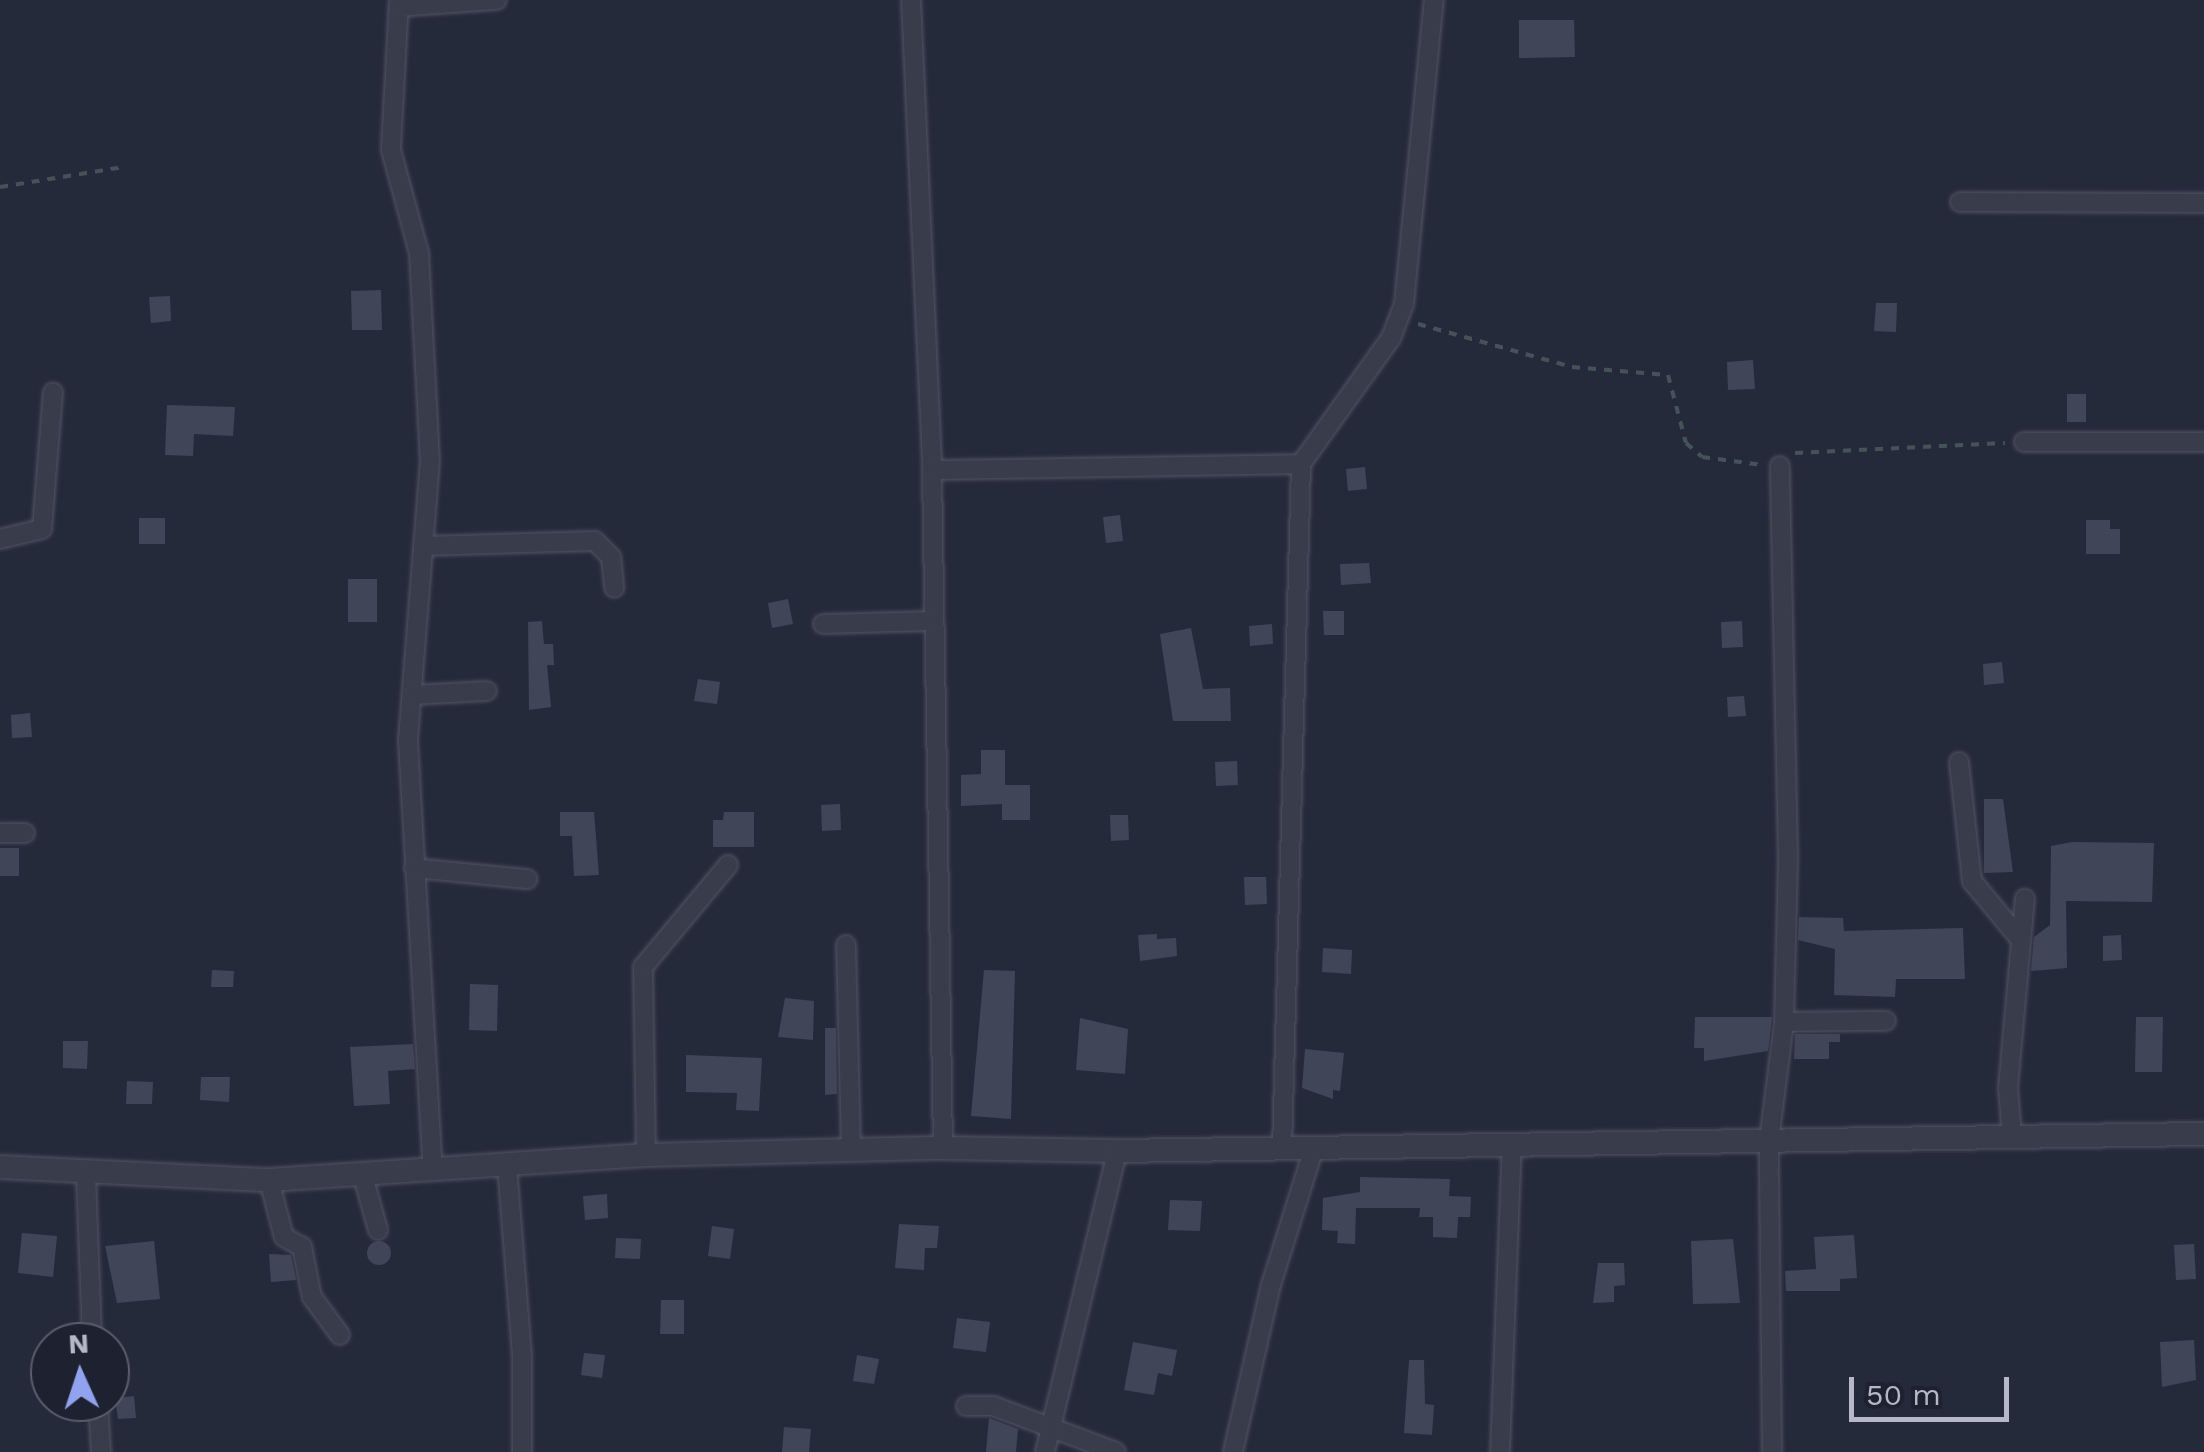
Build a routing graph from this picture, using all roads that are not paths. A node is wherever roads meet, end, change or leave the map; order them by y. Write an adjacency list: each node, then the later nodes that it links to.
1 (497, 0): 4 (street)
2 (911, 0): 12 (street)
3 (1434, 0): 10 (street)
4 (399, 3): 14 (street)
5 (1960, 202): 6 (street)
6 (2204, 203)
7 (53, 392): 13 (street)
8 (2024, 442): 9 (street)
9 (2204, 442)
10 (1301, 464): 12 (street); 37 (street)
11 (1780, 466): 30 (street)
12 (932, 470): 16 (street)
13 (0, 539)
14 (423, 546): 15 (street); 19 (street)
15 (614, 588)
16 (934, 621): 17 (street); 35 (street)
17 (824, 624)
18 (487, 692): 19 (street)
19 (412, 696): 24 (street)
20 (1959, 762): 27 (street)
21 (0, 832): 22 (street)
22 (25, 833)
23 (728, 865): 40 (street)
24 (414, 868): 25 (street); 43 (street)
25 (527, 879)
26 (2025, 899): 27 (street)
27 (2020, 939): 32 (street)
28 (846, 945): 38 (street)
29 (1886, 1021): 30 (street)
30 (1784, 1022): 33 (street)
31 (2204, 1134): 32 (street)
32 (2012, 1136): 33 (street)
33 (1769, 1141): 34 (street); 59 (street)
34 (1512, 1144): 36 (street); 58 (street)
35 (944, 1148): 38 (street); 39 (street)
36 (1314, 1148): 37 (street); 57 (street)
37 (1282, 1149): 39 (street)
38 (852, 1151): 40 (street)
39 (1117, 1151): 52 (street)
40 (646, 1156): 41 (street)
41 (507, 1165): 43 (street); 54 (street)
42 (0, 1167): 44 (street)
43 (433, 1170): 45 (street)
44 (86, 1175): 46 (street); 48 (street)
45 (363, 1176): 46 (street); 47 (street)
46 (269, 1180): 49 (street)
47 (378, 1230)
48 (91, 1322)
49 (340, 1335)
50 (966, 1406): 52 (street)
51 (99, 1422): 53 (street)
52 (1052, 1424): 55 (street); 56 (street)
53 (101, 1452)
54 (522, 1452)
55 (1045, 1452)
56 (1116, 1452)
57 (1233, 1452)
58 (1500, 1452)
59 (1772, 1452)

